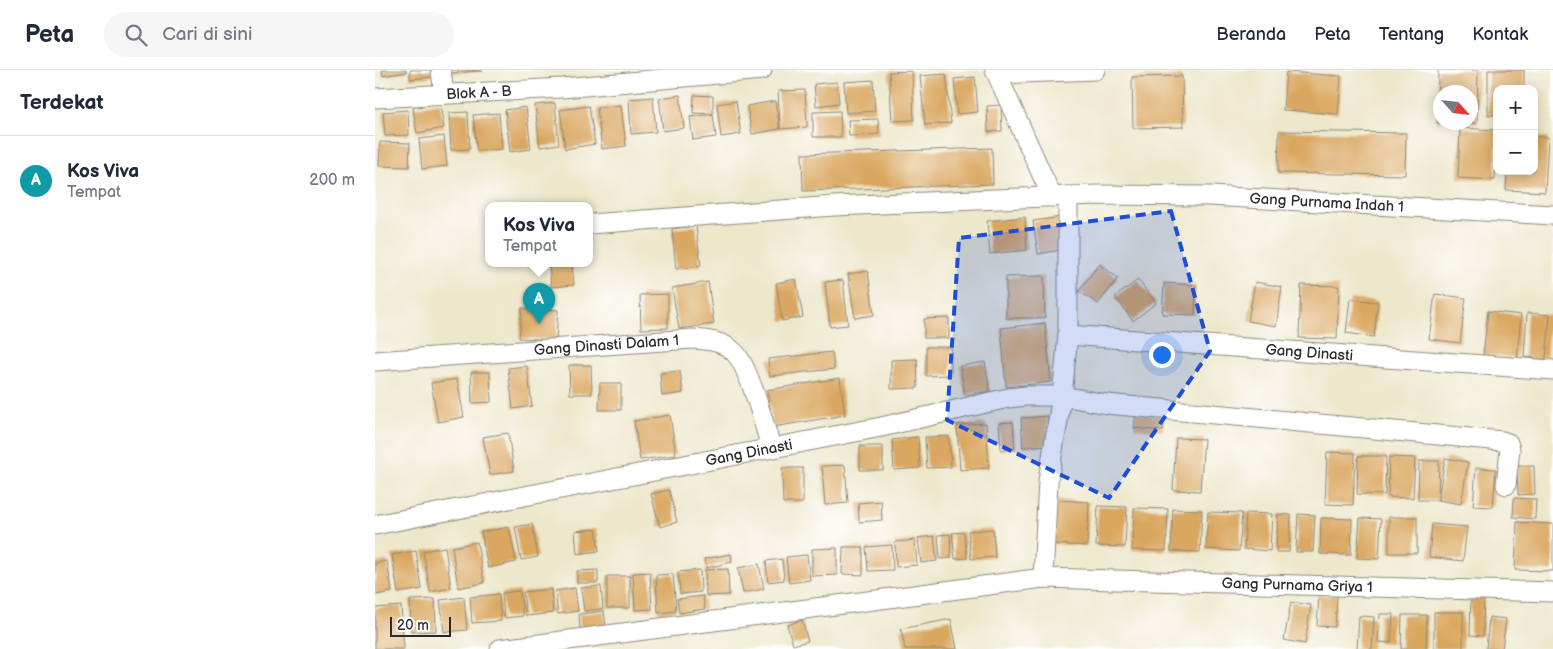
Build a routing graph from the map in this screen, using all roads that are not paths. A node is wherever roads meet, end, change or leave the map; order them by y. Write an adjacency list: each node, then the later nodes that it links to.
1 (441, 70): 5 (street)
2 (762, 70): 5 (street, Blok A - B)
3 (1095, 70): 4 (street)
4 (996, 72): 7 (street)
5 (444, 94): 6 (street, Blok A - B)
6 (375, 98)
7 (1060, 196): 8 (street, Gang Purnama Indah 1); 9 (street); 10 (street)
8 (1553, 215)
9 (593, 224)
10 (1068, 335): 12 (street, Gang Dinasti); 13 (street)
11 (375, 361): 14 (street, Gang Dinasti Dalam 1)
12 (1553, 370)
13 (1062, 396): 14 (street, Gang Dinasti); 15 (street, Gang Dinasti); 17 (street)
14 (771, 447): 16 (street, Gang Dinasti)
15 (1506, 485)
16 (375, 525)
17 (1043, 578): 18 (street, Gang Purnama Griya 1); 19 (street, Gang Purnama Griya 1)
18 (1553, 592)
19 (500, 649)

